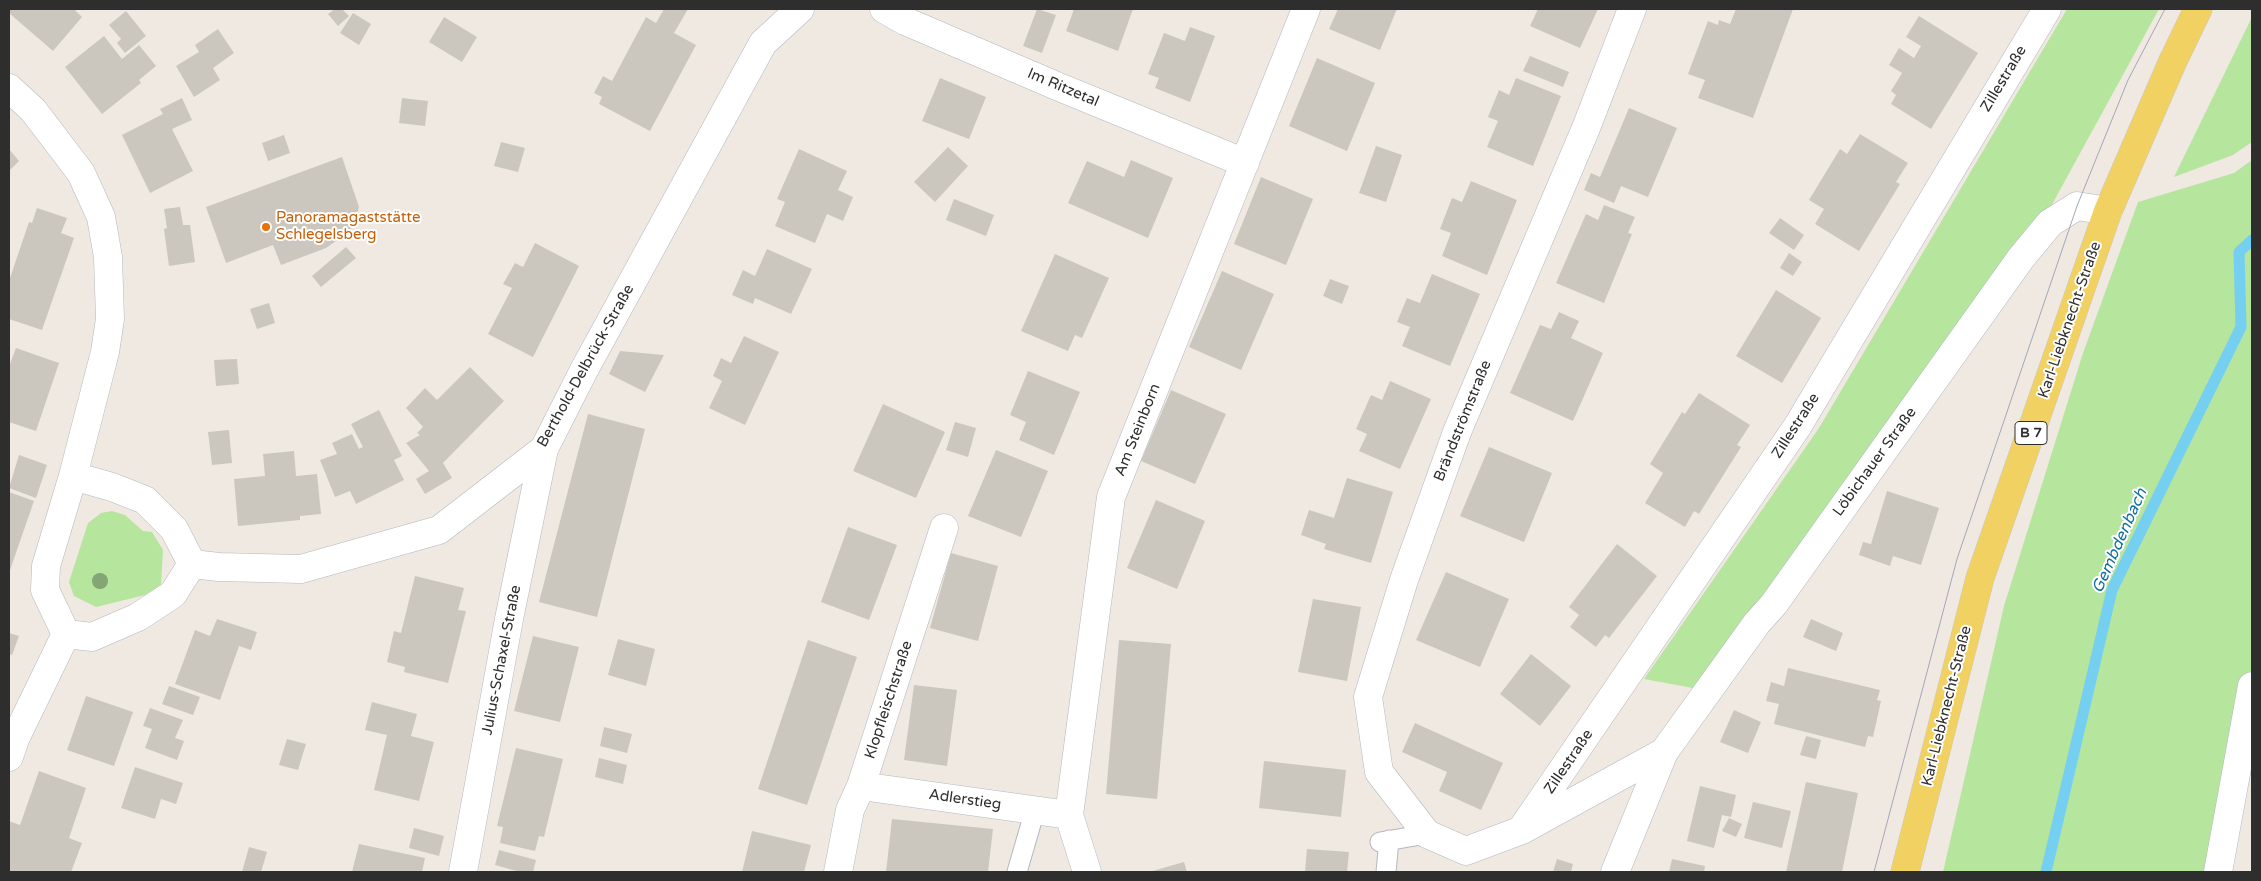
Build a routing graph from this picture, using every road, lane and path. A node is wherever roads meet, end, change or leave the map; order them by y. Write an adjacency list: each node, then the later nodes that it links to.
1 (800, 9): 10 (street, Berthold-Delbrück-Straße)
2 (884, 9): 8 (street, Im Ritzetal)
3 (1306, 9): 8 (street, Am Steinborn)
4 (1632, 9): 22 (street, Brändströmstraße)
5 (2047, 9): 21 (street, Zillestraße)
6 (2198, 9): 9 (main road, Karl-Liebknecht-Straße / B 7)
7 (9, 88): 11 (street)
8 (1245, 163): 20 (street, Am Steinborn)
9 (2108, 211): 16 (street, Löbichauer Straße); 29 (main road, Karl-Liebknecht-Straße / B 7)
10 (544, 448): 13 (street, Berthold-Delbrück-Straße); 23 (street, Julius-Schaxel-Straße)
11 (72, 476): 13 (street); 14 (street)
12 (944, 528): 18 (street, Klopfleischstraße)
13 (192, 564): 14 (street)
14 (66, 634): 17 (street)
15 (2252, 686): 30 (street)
16 (1664, 752): 21 (street, Löbichauer Straße); 28 (street, Löbichauer Straße)
17 (9, 756)
18 (862, 786): 19 (street, Adlerstieg); 24 (street, Klopfleischstraße)
19 (1035, 810): 20 (street, Adlerstieg); 25 (lane)
20 (1069, 815): 26 (street, Am Steinborn)
21 (1522, 830): 22 (street, Löbichauer Straße)
22 (1427, 834): 27 (lane)
23 (463, 872)
24 (838, 872)
25 (1017, 872)
26 (1087, 872)
27 (1386, 872)
28 (1615, 872)
29 (1905, 872)
30 (2218, 872)

